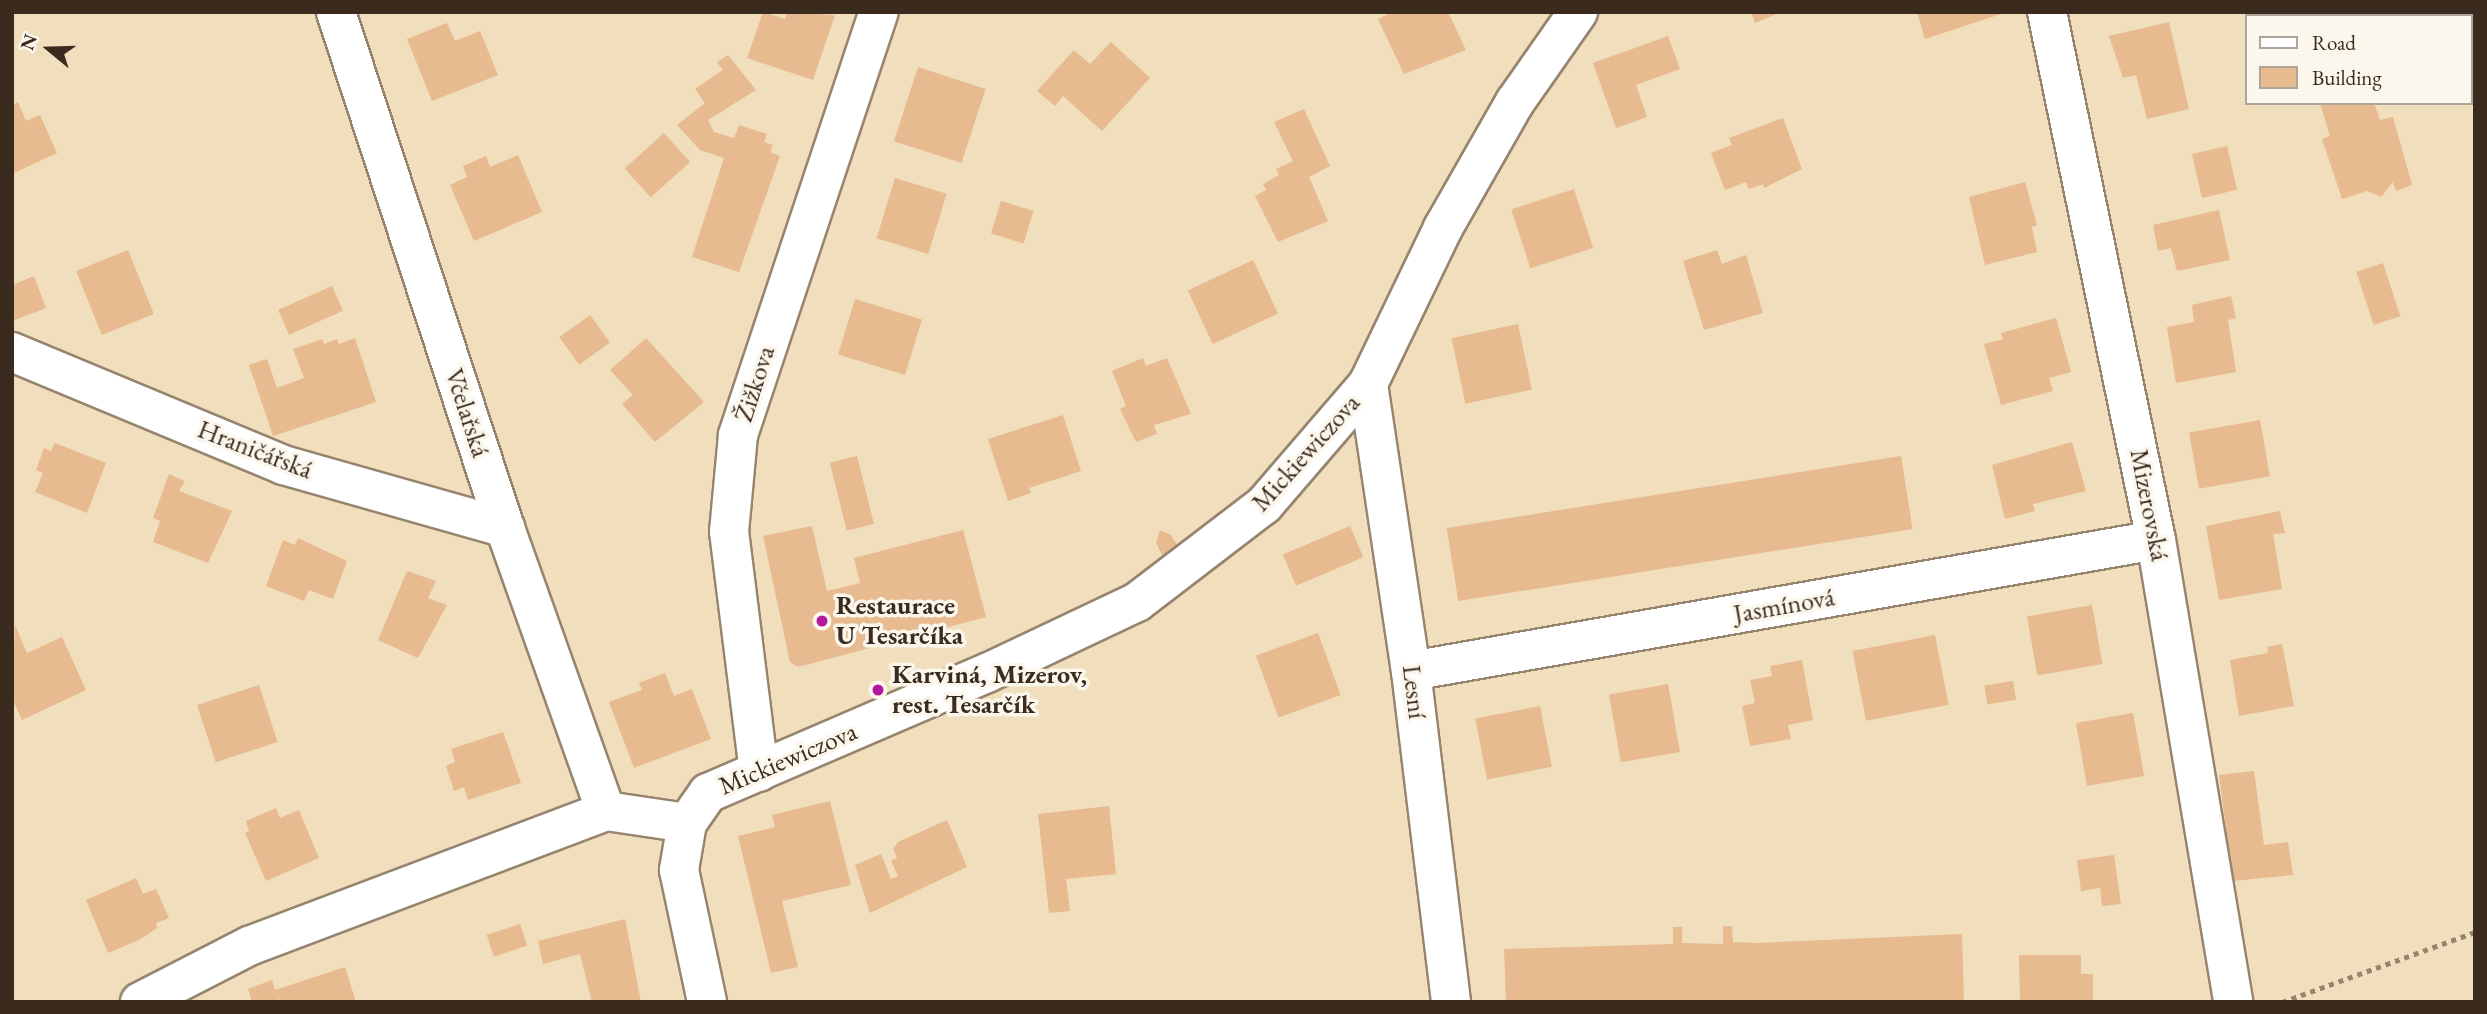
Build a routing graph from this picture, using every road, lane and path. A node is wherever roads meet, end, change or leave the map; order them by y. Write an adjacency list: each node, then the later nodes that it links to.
1 (336, 12): 7 (street, Včelařská)
2 (879, 12): 10 (street, Žižkova)
3 (1578, 12): 6 (street, Mickiewiczova)
4 (2047, 12): 8 (street, Mizerovská)
5 (12, 352): 7 (street, Hraničářská)
6 (1368, 384): 9 (street, Lesní); 10 (street, Mickiewiczova)
7 (505, 528): 11 (street, Včelařská)
8 (2156, 540): 9 (street, Jasmínová); 17 (street, Mizerovská)
9 (1411, 671): 16 (street, Lesní)
10 (759, 772): 12 (street, Mickiewiczova)
11 (606, 811): 12 (street); 14 (street)
12 (687, 823): 15 (street)
13 (2475, 932): 18 (path)
14 (140, 1002)
15 (707, 1002)
16 (1451, 1002)
17 (2232, 1002)
18 (2282, 1002)

